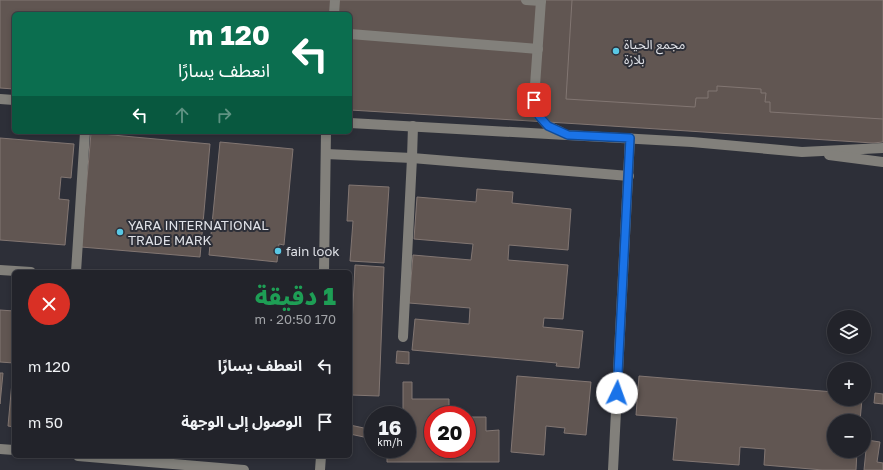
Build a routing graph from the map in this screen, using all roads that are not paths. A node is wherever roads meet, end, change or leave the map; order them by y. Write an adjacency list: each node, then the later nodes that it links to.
1 (335, 0): 4 (street)
2 (526, 0): 3 (street)
3 (541, 1): 6 (street)
4 (334, 12)
5 (352, 34): 6 (street)
6 (538, 49): 9 (street)
7 (0, 99): 8 (street)
8 (12, 100)
9 (539, 116): 12 (street); 15 (street)
10 (352, 123): 11 (street)
11 (412, 126): 12 (street); 20 (street)
12 (534, 133): 15 (street)
13 (85, 134): 24 (street)
14 (326, 134): 19 (street)
15 (568, 135): 16 (street)
16 (630, 138): 18 (street); 22 (street)
17 (883, 148): 18 (street)
18 (802, 152): 21 (street)
19 (326, 154): 20 (street); 25 (street)
20 (412, 158): 22 (street); 27 (street)
21 (883, 162)
22 (628, 176): 34 (street)
23 (0, 270): 26 (street)
24 (76, 270)
25 (324, 270)
26 (12, 271)
27 (403, 337)
28 (0, 449): 29 (street)
29 (12, 450)
30 (102, 458): 32 (street)
31 (321, 458): 33 (street)
32 (244, 470)
33 (320, 470)
34 (613, 470)

